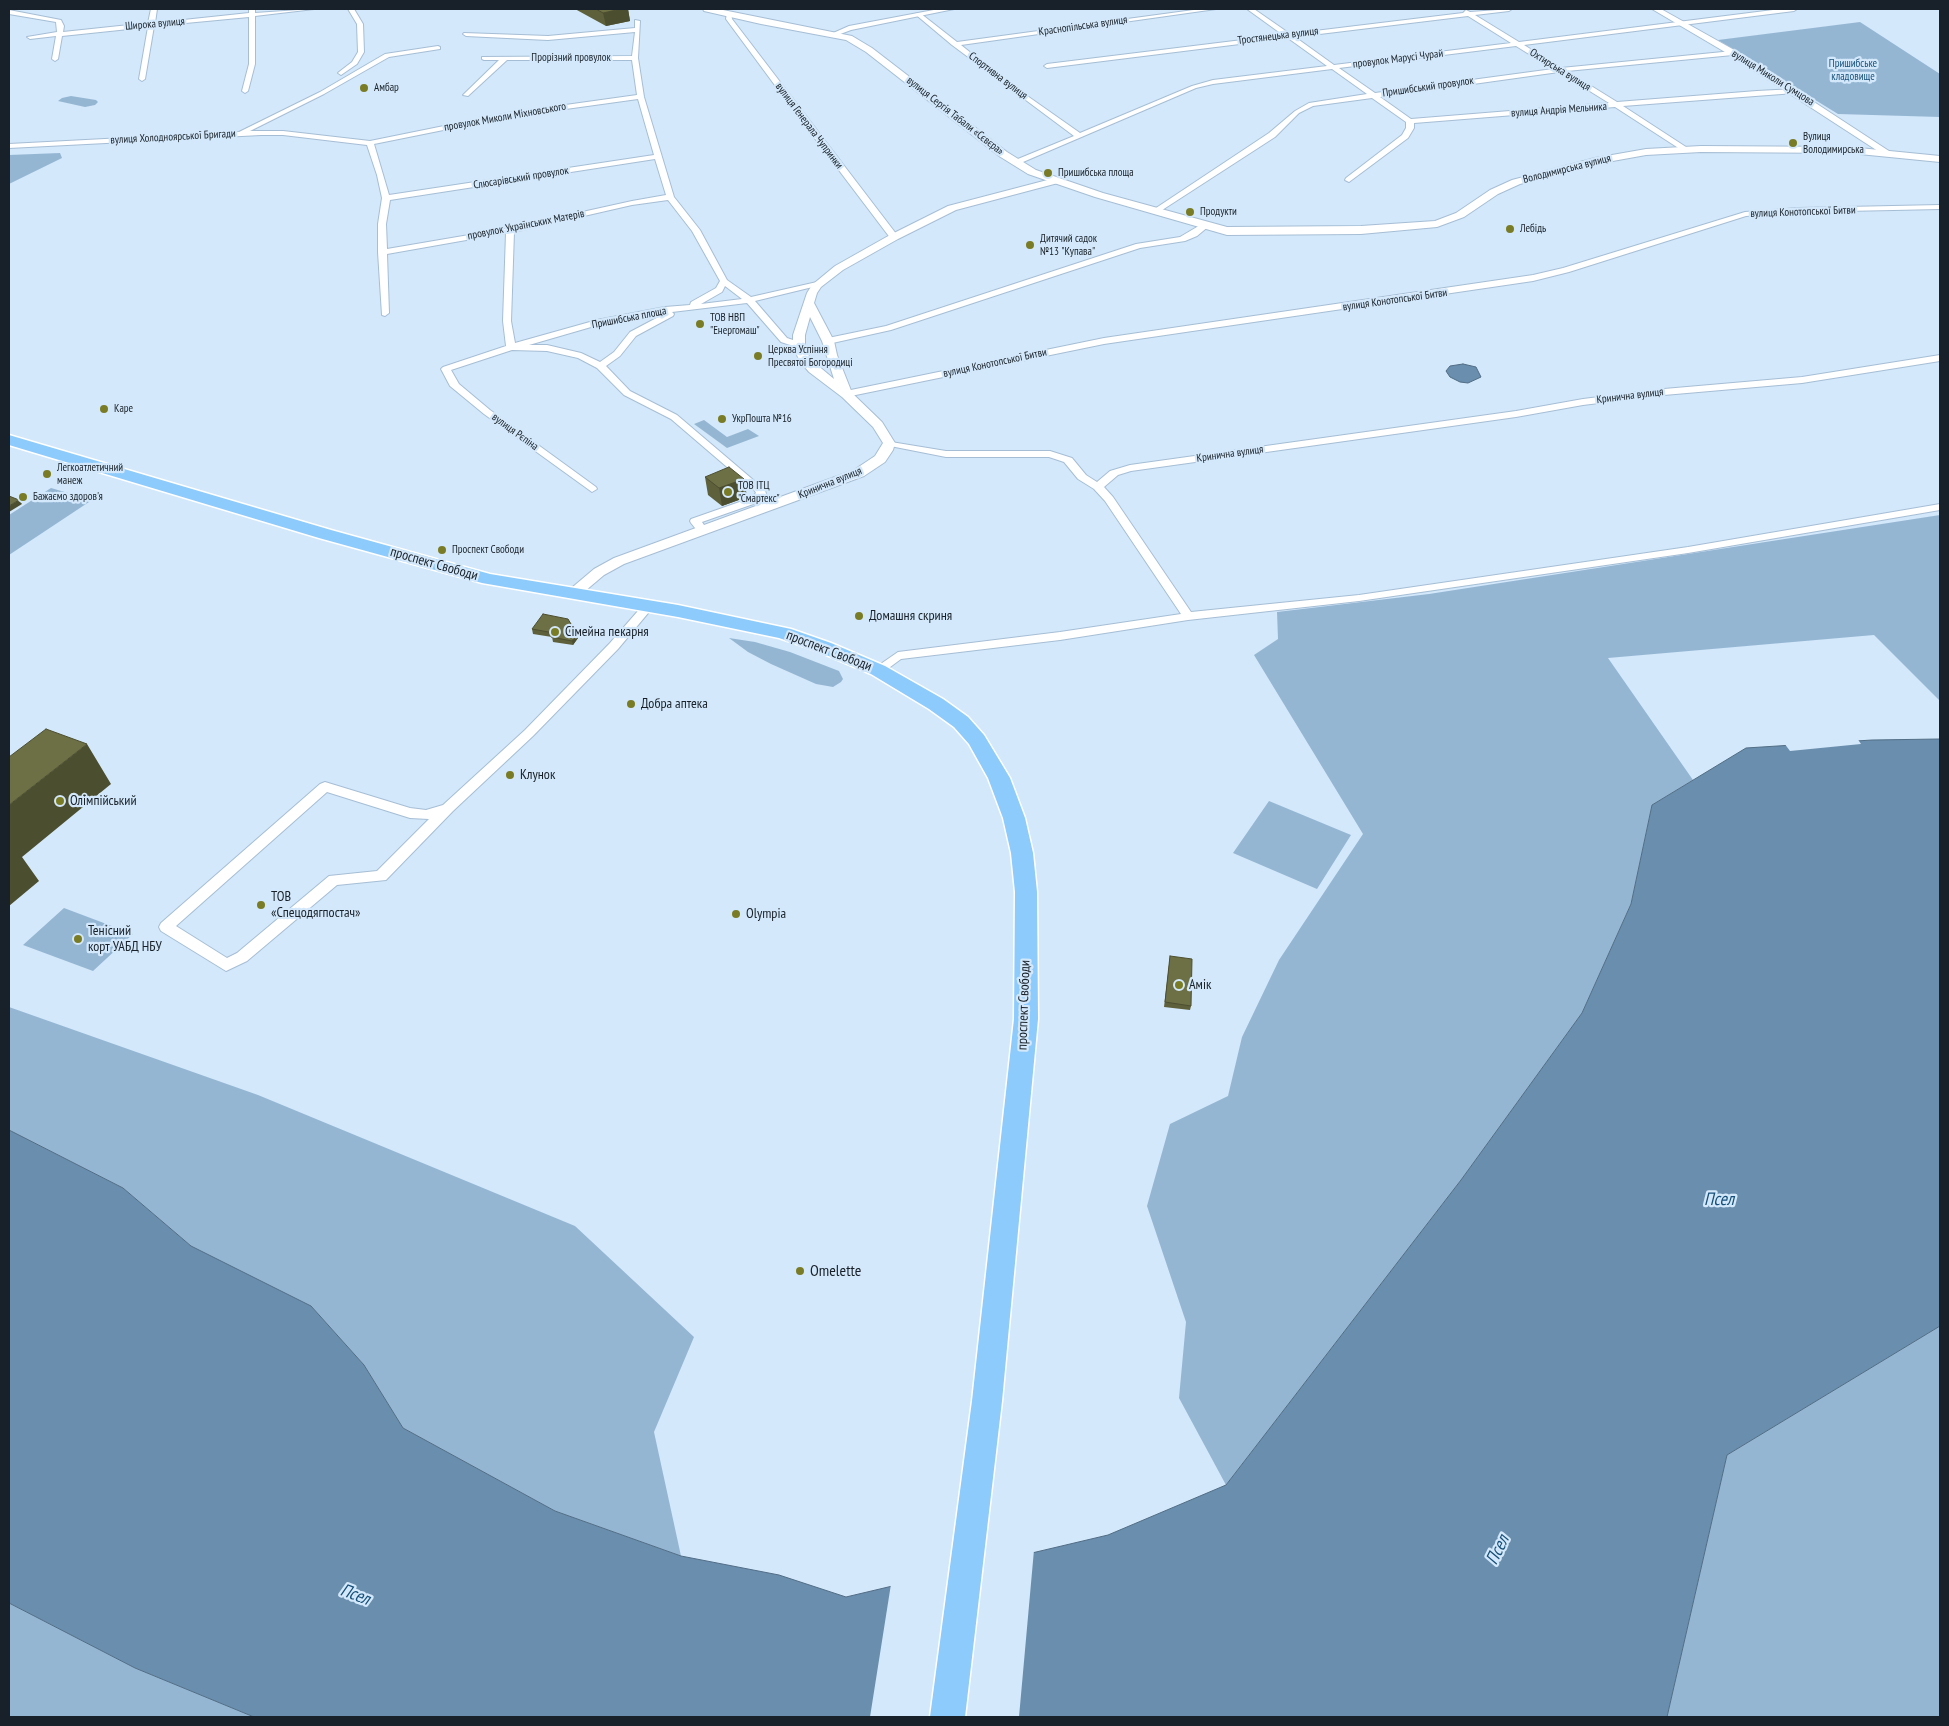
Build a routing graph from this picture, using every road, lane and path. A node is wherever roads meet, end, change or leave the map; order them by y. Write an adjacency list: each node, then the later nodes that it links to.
1 (154, 9): 19 (street)
2 (311, 9): 13 (street, Широка вулиця)
3 (351, 9): 42 (street)
4 (707, 9): 14 (main road, вулиця Сергія Табали «Сєвєра»)
5 (950, 9): 15 (street)
6 (1212, 9): 28 (street, Краснопільська вулиця)
7 (1250, 9): 25 (street)
8 (1461, 9): 16 (street, Охтирська вулиця)
9 (1508, 9): 16 (street, Тростянецька вулиця)
10 (1656, 9): 18 (street, вулиця Миколи Сумцова)
11 (1794, 9): 18 (street, провулок Марусі Чурай)
12 (9, 12): 22 (street)
13 (253, 12): 19 (street, Широка вулиця); 40 (street)
14 (729, 14): 24 (main road, вулиця Сергія Табали «Сєвєра»); 65 (street, вулиця Генерала Чупринки)
15 (918, 14): 24 (street); 28 (street, Спортивна вулиця)
16 (1469, 14): 25 (street, Тростянецька вулиця); 29 (street, Охтирська вулиця)
17 (637, 21): 21 (street)
18 (1682, 23): 29 (street, провулок Марусі Чурай); 31 (street, вулиця Миколи Сумцова)
19 (152, 24): 22 (street, Широка вулиця); 39 (street)
20 (517, 28): 26 (street)
21 (638, 30): 26 (street); 34 (street)
22 (58, 33): 27 (street, Широка вулиця); 35 (street)
23 (466, 34): 26 (street)
24 (835, 34): 56 (main road, вулиця Сергія Табали «Сєвєра»)
25 (1288, 35): 36 (street, Тростянецька вулиця); 37 (street)
26 (524, 36)
27 (30, 37)
28 (954, 44): 49 (street, Спортивна вулиця)
29 (1519, 44): 37 (street, провулок Марусі Чурай); 38 (street, Охтирська вулиця)
30 (438, 48): 42 (street, вулиця Холодноярської Бригади)
31 (1733, 53): 38 (street, Пришибський провулок); 41 (street, вулиця Миколи Сумцова)
32 (506, 57): 33 (street, Прорізний провулок); 34 (street, Прорізний провулок); 43 (street)
33 (484, 58)
34 (635, 58): 45 (street)
35 (55, 59)
36 (1047, 66)
37 (1335, 67): 44 (street); 49 (street, провулок Марусі Чурай)
38 (1558, 70): 44 (street, Пришибський провулок); 46 (street, Охтирська вулиця)
39 (142, 79)
40 (245, 91)
41 (1795, 91): 46 (street, вулиця Андрія Мельника); 53 (street, вулиця Миколи Сумцова)
42 (322, 93): 48 (street, вулиця Холодноярської Бригади)
43 (466, 95)
44 (1374, 95): 47 (street); 62 (street, Пришибський провулок)
45 (641, 97): 50 (street, провулок Миколи Міхновського); 54 (street)
46 (1617, 105): 47 (street, вулиця Андрія Мельника); 52 (street, Охтирська вулиця)
47 (1410, 121): 57 (street)
48 (238, 134): 50 (street, провулок Миколи Міхновського); 51 (street, вулиця Холодноярської Бригади)
49 (1079, 136): 56 (street, провулок Марусі Чурай)
50 (370, 143): 60 (street)
51 (9, 146)
52 (1683, 149): 53 (main road, Володимирська вулиця); 63 (main road, Володимирська вулиця)
53 (1887, 153): 55 (main road, Володимирська вулиця)
54 (657, 157): 59 (street); 60 (street, Слюсарівський провулок)
55 (1940, 159)
56 (1016, 163): 58 (main road, вулиця Сергія Табали «Сєвєра»)
57 (1349, 180)
58 (1055, 181): 62 (main road, вулиця Сергія Табали «Сєвєра»); 65 (street, Пришибська площа)
59 (670, 197): 64 (street, провулок Українських Матерів); 67 (street)
60 (386, 198): 66 (street)
61 (1940, 207): 79 (street, вулиця Конотопської Битви)
62 (1156, 212): 63 (main road, вулиця Сергія Табали «Сєвєра»)
63 (1205, 226): 73 (street)
64 (510, 230): 66 (street, провулок Українських Матерів); 75 (street)
65 (894, 237): 68 (street, Пришибська площа)
66 (382, 252): 72 (street)
67 (724, 280): 69 (street); 71 (street)
68 (817, 285): 69 (street, Пришибська площа); 70 (street)
69 (749, 300): 71 (street, Пришибська площа); 74 (street)
70 (810, 303): 73 (street); 74 (street)
71 (687, 308): 75 (street, Пришибська площа); 77 (street)
72 (385, 313)
73 (828, 341): 79 (street)
74 (799, 344): 79 (street)
75 (511, 347): 77 (street); 78 (street, Пришибська площа)
76 (1940, 358): 82 (street, Кринична вулиця)
77 (600, 366): 85 (street)
78 (446, 369): 83 (street, вулиця Рєпіна)
79 (846, 394): 81 (street)
80 (9, 440): 86 (main road, проспект Свободи)
81 (889, 443): 82 (street); 85 (street, Кринична вулиця)
82 (1098, 486): 88 (street)
83 (592, 489)
84 (1940, 507): 88 (street)
85 (703, 530): 86 (street, Кринична вулиця)
86 (573, 594): 87 (main road, проспект Свободи)
87 (648, 606): 89 (main road, проспект Свободи); 90 (street)
88 (1188, 616): 89 (street)
89 (878, 670): 91 (main road, проспект Свободи)
90 (448, 808): 90 (street)
91 (948, 1717)

